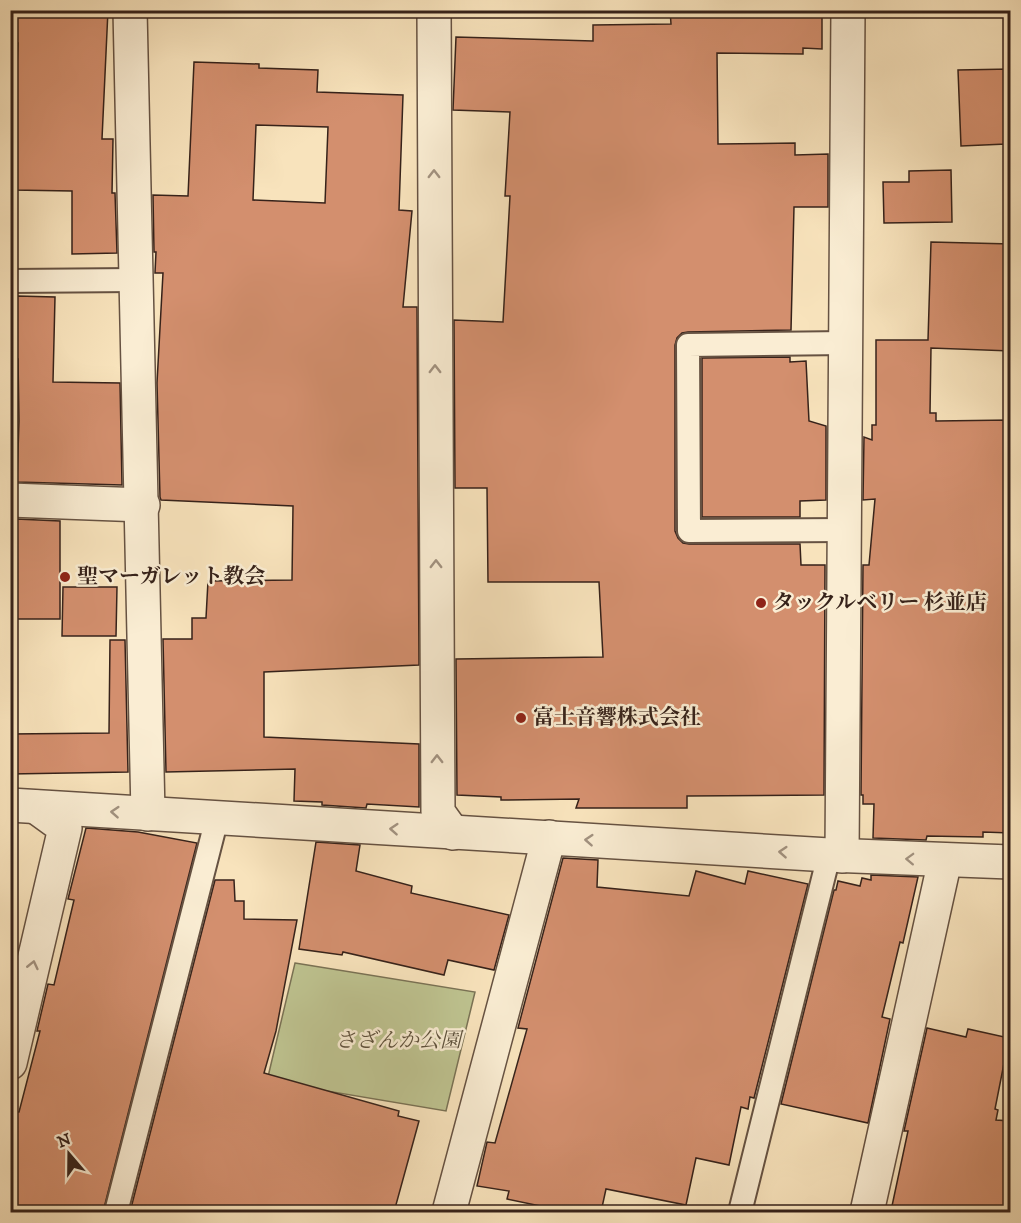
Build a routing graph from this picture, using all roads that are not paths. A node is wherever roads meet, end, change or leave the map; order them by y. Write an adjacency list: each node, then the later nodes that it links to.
1 (130, 10): 5 (street)
2 (434, 10): 13 (street, one-way to 2)
3 (848, 10): 6 (street)
4 (10, 280): 5 (lane)
5 (135, 280): 8 (street)
6 (845, 343): 9 (street); 9 (lane)
7 (10, 500): 8 (street)
8 (143, 505): 11 (street)
9 (844, 530): 15 (street)
10 (23, 806): 11 (street, one-way to 10); 18 (street, one-way to 10)
11 (148, 814): 12 (street)
12 (217, 818): 13 (street, one-way to 12); 19 (lane)
13 (453, 833): 14 (street)
14 (549, 837): 15 (street, one-way to 14); 20 (street)
15 (835, 856): 16 (street, one-way to 15); 21 (lane)
16 (945, 860): 17 (street); 22 (street)
17 (1011, 862)
18 (10, 1063)
19 (116, 1212)
20 (449, 1212)
21 (740, 1212)
22 (867, 1212)

